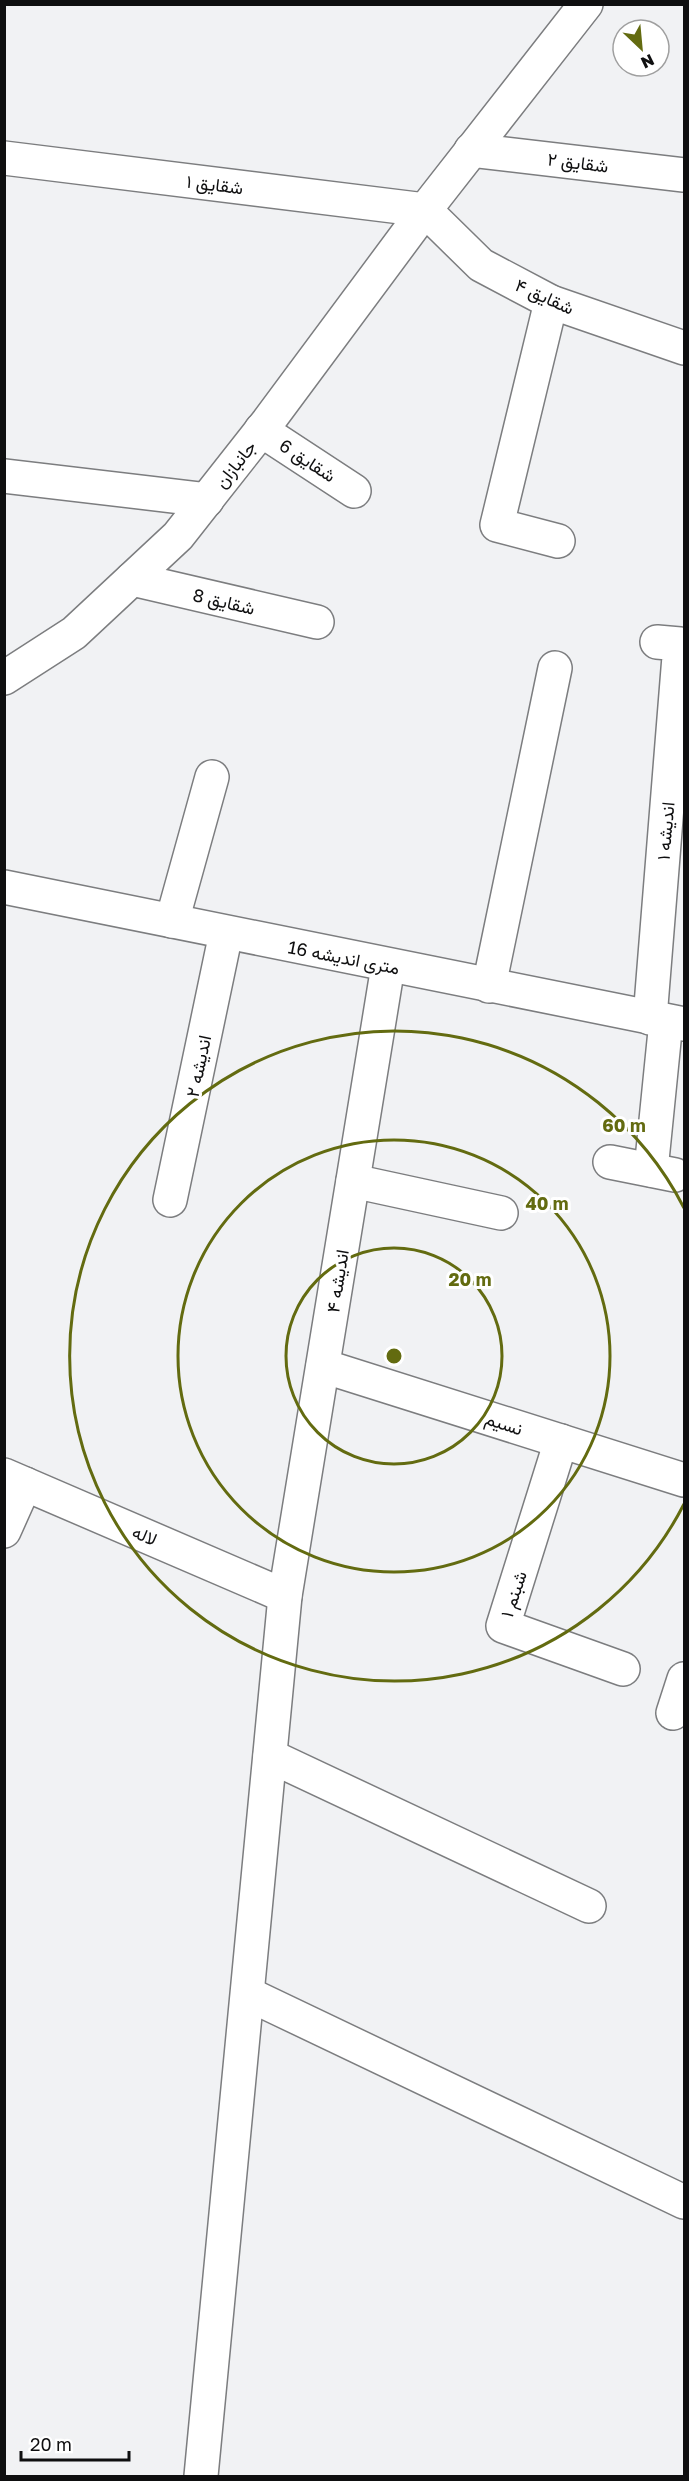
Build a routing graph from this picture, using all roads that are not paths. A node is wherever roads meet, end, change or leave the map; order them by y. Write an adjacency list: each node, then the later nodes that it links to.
1 (586, 4): 2 (street, جانبازان)
2 (471, 150): 4 (street, شقایق ۲); 5 (street, جانبازان)
3 (4, 158): 5 (street, شقایق ۱)
4 (684, 175)
5 (425, 210): 6 (street, شقایق ۴); 8 (street, جانبازان)
6 (551, 302): 7 (street, شقایق ۴); 12 (street)
7 (684, 348)
8 (261, 430): 10 (street, شقایق 6); 11 (street, جانبازان)
9 (4, 476): 11 (street)
10 (354, 491)
11 (207, 500): 13 (street, جانبازان)
12 (558, 541)
13 (132, 579): 14 (street, شقایق 8); 17 (street, جانبازان)
14 (317, 622)
15 (669, 643): 24 (street, اندیشه ۱)
16 (555, 668): 23 (street)
17 (4, 678)
18 (212, 777): 20 (street)
19 (4, 887): 20 (street, 16 متری اندیشه)
20 (172, 921): 21 (street, 16 متری اندیشه)
21 (226, 933): 22 (street, 16 متری اندیشه); 27 (street, اندیشه ۲)
22 (388, 966): 23 (street, 16 متری اندیشه); 26 (street, اندیشه ۴)
23 (489, 986): 24 (street, 16 متری اندیشه)
24 (667, 1021): 25 (street, اندیشه ۱)
25 (610, 1162)
26 (353, 1181): 28 (street); 29 (street, اندیشه ۴)
27 (170, 1200)
28 (501, 1213)
29 (323, 1366): 30 (street, نسیم); 34 (street, اندیشه ۴)
30 (561, 1441): 32 (street, نسیم); 35 (street, شبنم ۱)
31 (15, 1480): 33 (street); 34 (street, لاله)
32 (684, 1480)
33 (4, 1531)
34 (285, 1596): 38 (street, اندیشه ۴)
35 (623, 1670)
36 (684, 1679): 37 (street)
37 (673, 1713)
38 (270, 1756): 39 (street); 40 (street, اندیشه ۴)
39 (589, 1906)
40 (248, 1994): 41 (street); 42 (street, اندیشه ۴)
41 (684, 2202)
42 (201, 2476)

